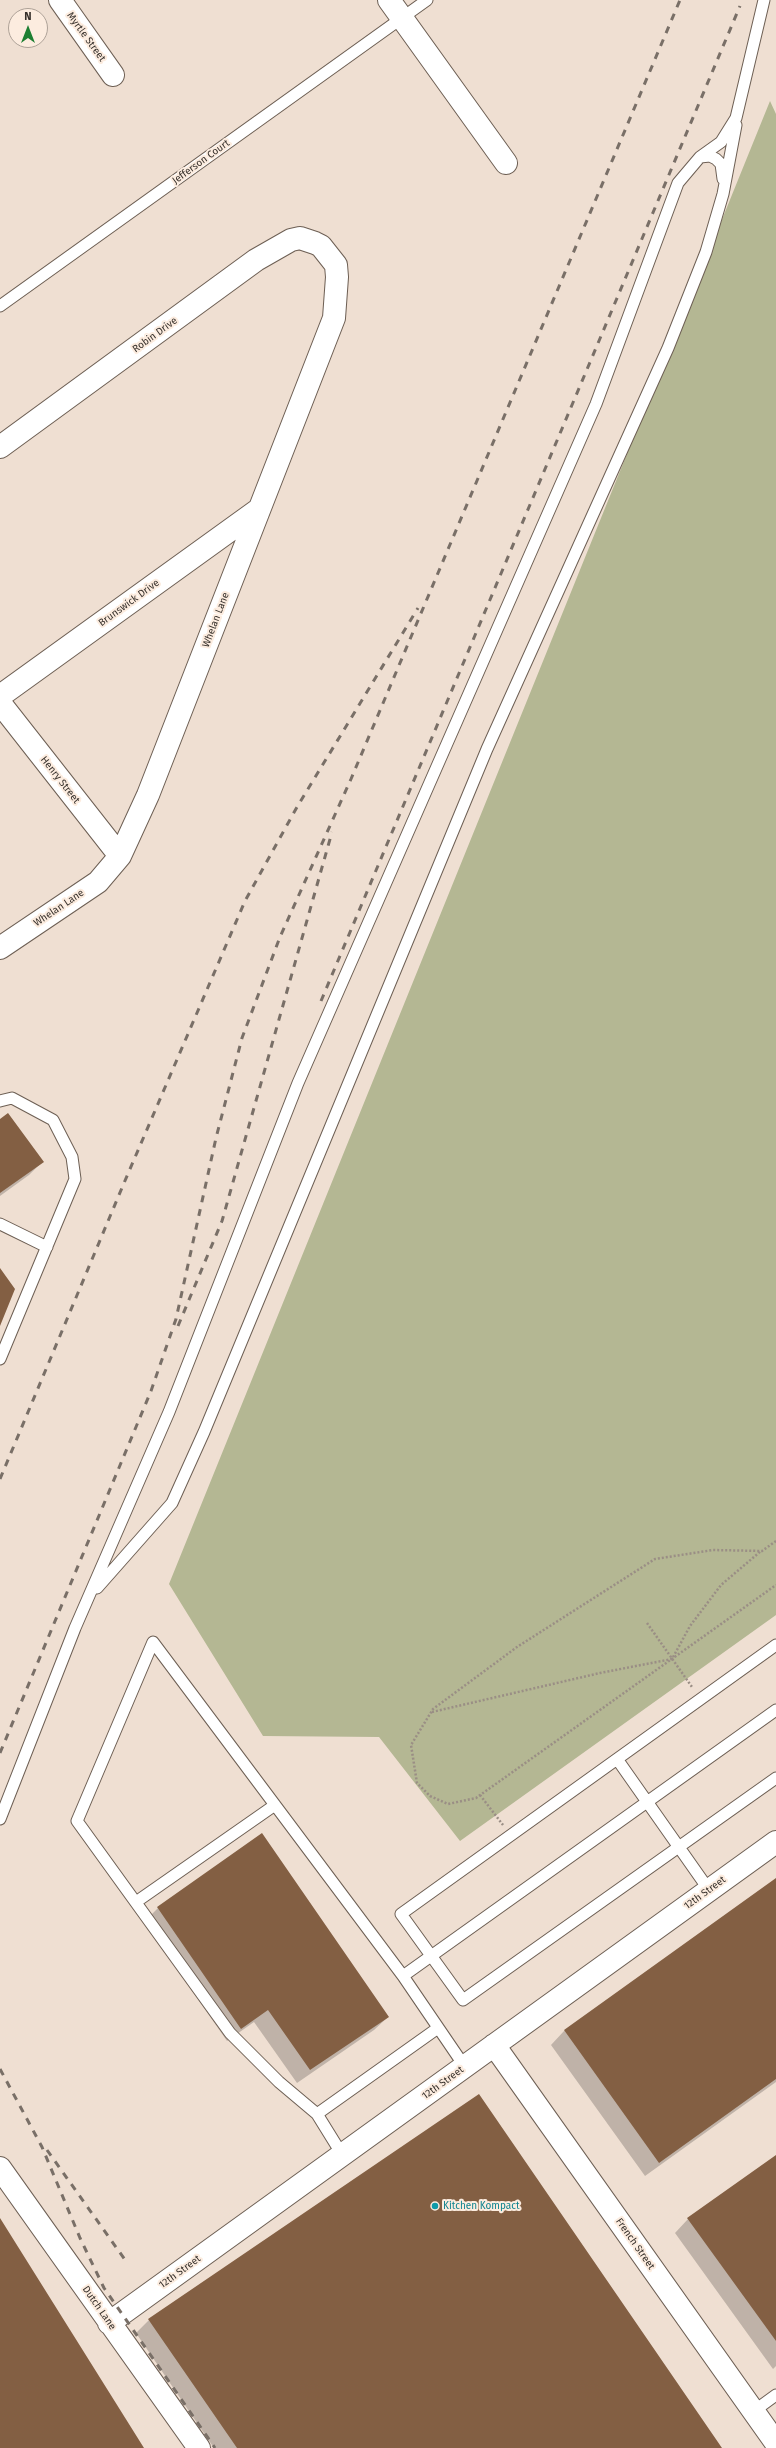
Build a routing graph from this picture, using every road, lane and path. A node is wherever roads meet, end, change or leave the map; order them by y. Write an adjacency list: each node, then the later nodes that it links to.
1 (60, 0): 6 (street, Myrtle Street)
2 (389, 0): 5 (street)
3 (427, 0): 5 (lane, Jefferson Court)
4 (764, 0): 7 (lane)
5 (402, 18): 9 (street); 12 (lane, Jefferson Court)
6 (113, 75)
7 (738, 114): 8 (lane); 10 (lane)
8 (700, 157): 10 (lane); 26 (lane)
9 (506, 163)
10 (724, 192): 26 (lane)
11 (315, 243): 13 (street, Robin Drive); 14 (street, Whelan Lane)
12 (0, 306)
13 (0, 447)
14 (258, 510): 15 (street, Brunswick Drive); 17 (street, Whelan Lane)
15 (0, 696)
16 (0, 703): 17 (street, Henry Street)
17 (120, 856): 18 (street, Whelan Lane)
18 (0, 948)
19 (0, 1101): 21 (lane)
20 (0, 1224): 21 (lane)
21 (47, 1247): 22 (lane)
22 (0, 1359)
23 (776, 1541): 24 (path)
24 (762, 1551): 29 (path); 32 (path)
25 (776, 1585): 29 (path)
26 (89, 1597): 38 (lane)
27 (647, 1623): 29 (path)
28 (776, 1645): 30 (lane)
29 (672, 1659): 30 (path); 32 (path); 35 (path)
30 (701, 1699): 33 (lane)
31 (776, 1710): 36 (lane)
32 (432, 1712): 35 (path)
33 (617, 1759): 36 (lane); 39 (lane)
34 (776, 1778): 41 (lane)
35 (480, 1795): 39 (path)
36 (648, 1802): 41 (lane); 44 (lane)
37 (275, 1805): 43 (lane); 43 (lane); 45 (lane)
38 (0, 1819)
39 (511, 1835): 44 (lane)
40 (776, 1842): 42 (street, 12th Street)
41 (679, 1846): 42 (lane); 44 (lane)
42 (709, 1890): 47 (street, 12th Street)
43 (136, 1902): 49 (lane)
44 (431, 1957): 45 (lane)
45 (403, 1976): 46 (lane)
46 (438, 2028): 48 (lane); 49 (lane)
47 (494, 2045): 48 (street, 12th Street); 54 (street, French Street)
48 (465, 2067): 50 (street, 12th Street)
49 (317, 2114): 50 (lane)
50 (343, 2156): 52 (street, 12th Street)
51 (0, 2168): 52 (street, Dutch Lane)
52 (109, 2323): 56 (street, Dutch Lane)
53 (776, 2395): 54 (lane)
54 (754, 2411): 55 (street, French Street)
55 (776, 2443)
56 (199, 2448)

